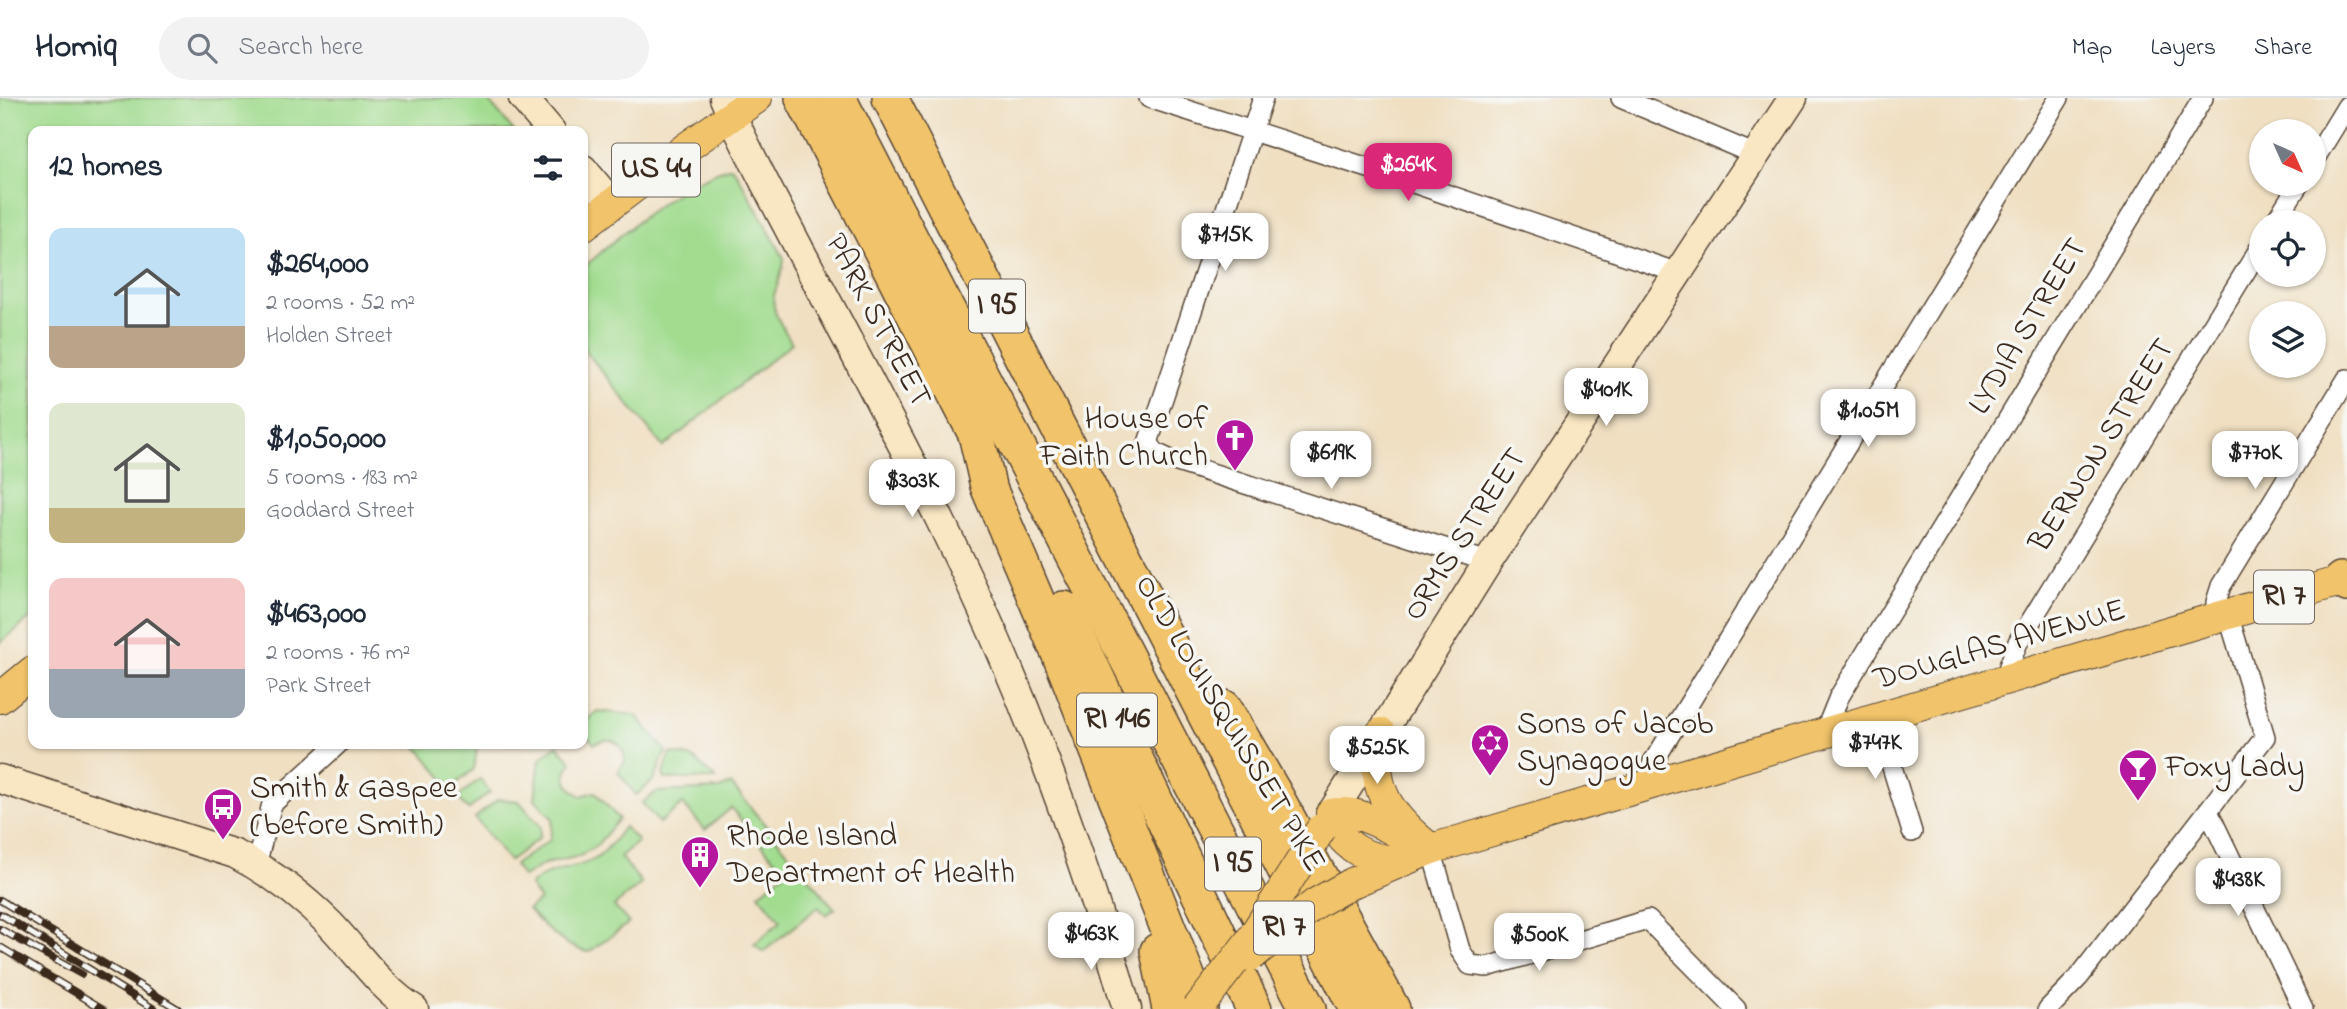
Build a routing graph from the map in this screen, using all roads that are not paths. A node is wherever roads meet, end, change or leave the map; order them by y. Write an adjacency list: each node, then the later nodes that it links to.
1 (523, 98): 14 (street)
2 (757, 98): 13 (main road, US 44)
3 (803, 98): 24 (highway)
4 (838, 98): 50 (highway, I 95)
5 (890, 98): 25 (highway, I 95)
6 (1149, 98): 15 (street)
7 (1263, 98): 15 (street)
8 (1621, 98): 17 (street)
9 (1793, 98): 17 (street, ORMS STREET)
10 (2059, 98): 37 (street)
11 (2203, 98): 34 (street, LYDIA STREET)
12 (2347, 106): 16 (street)
13 (727, 107): 19 (main road, US 44); 46 (street, PARK STREET)
14 (547, 126)
15 (1252, 131): 22 (street); 26 (street)
16 (2326, 140)
17 (1756, 155): 22 (street, ORMS STREET)
18 (588, 175): 19 (street)
19 (612, 204): 20 (main road, US 44)
20 (588, 222)
21 (2249, 266): 30 (street, BERNON STREET)
22 (1678, 272): 26 (street, ORMS STREET)
23 (2347, 379): 28 (street)
24 (976, 434): 41 (highway); 49 (highway, RI 146)
25 (1105, 514): 51 (highway, I 95); 52 (highway, OLD LOUISQUISSET PIKE)
26 (1488, 562): 33 (street, ORMS STREET)
27 (2345, 581): 28 (main road, DOUGLAS AVENUE / RI 7)
28 (2222, 616): 30 (main road, DOUGLAS AVENUE / RI 7); 38 (street)
29 (28, 675): 31 (main road)
30 (2007, 681): 32 (main road, DOUGLAS AVENUE / RI 7)
31 (0, 698)
32 (1877, 719): 34 (main road, DOUGLAS AVENUE / RI 7); 40 (street)
33 (1381, 733): 39 (street, ORMS STREET); 42 (main road)
34 (1824, 734): 37 (main road, DOUGLAS AVENUE / RI 7)
35 (332, 749): 43 (street)
36 (0, 779): 43 (street)
37 (1646, 786): 42 (main road, DOUGLAS AVENUE / RI 7)
38 (2208, 811): 54 (street); 55 (street)
39 (1326, 822): 42 (main road); 44 (main road, ORMS STREET / RI 7, bridge)
40 (1912, 832)
41 (1138, 851): 47 (highway); 48 (highway)
42 (1418, 854): 44 (main road, DOUGLAS AVENUE / RI 7, bridge); 53 (street)
43 (256, 865): 45 (street)
44 (1221, 981): 48 (main road, ORMS STREET / RI 7, bridge)
45 (414, 1009)
46 (1127, 1009)
47 (1170, 1009)
48 (1198, 1009)
49 (1254, 1009)
50 (1308, 1009)
51 (1357, 1009)
52 (1392, 1009)
53 (1736, 1009)
54 (2048, 1009)
55 (2303, 1009)

